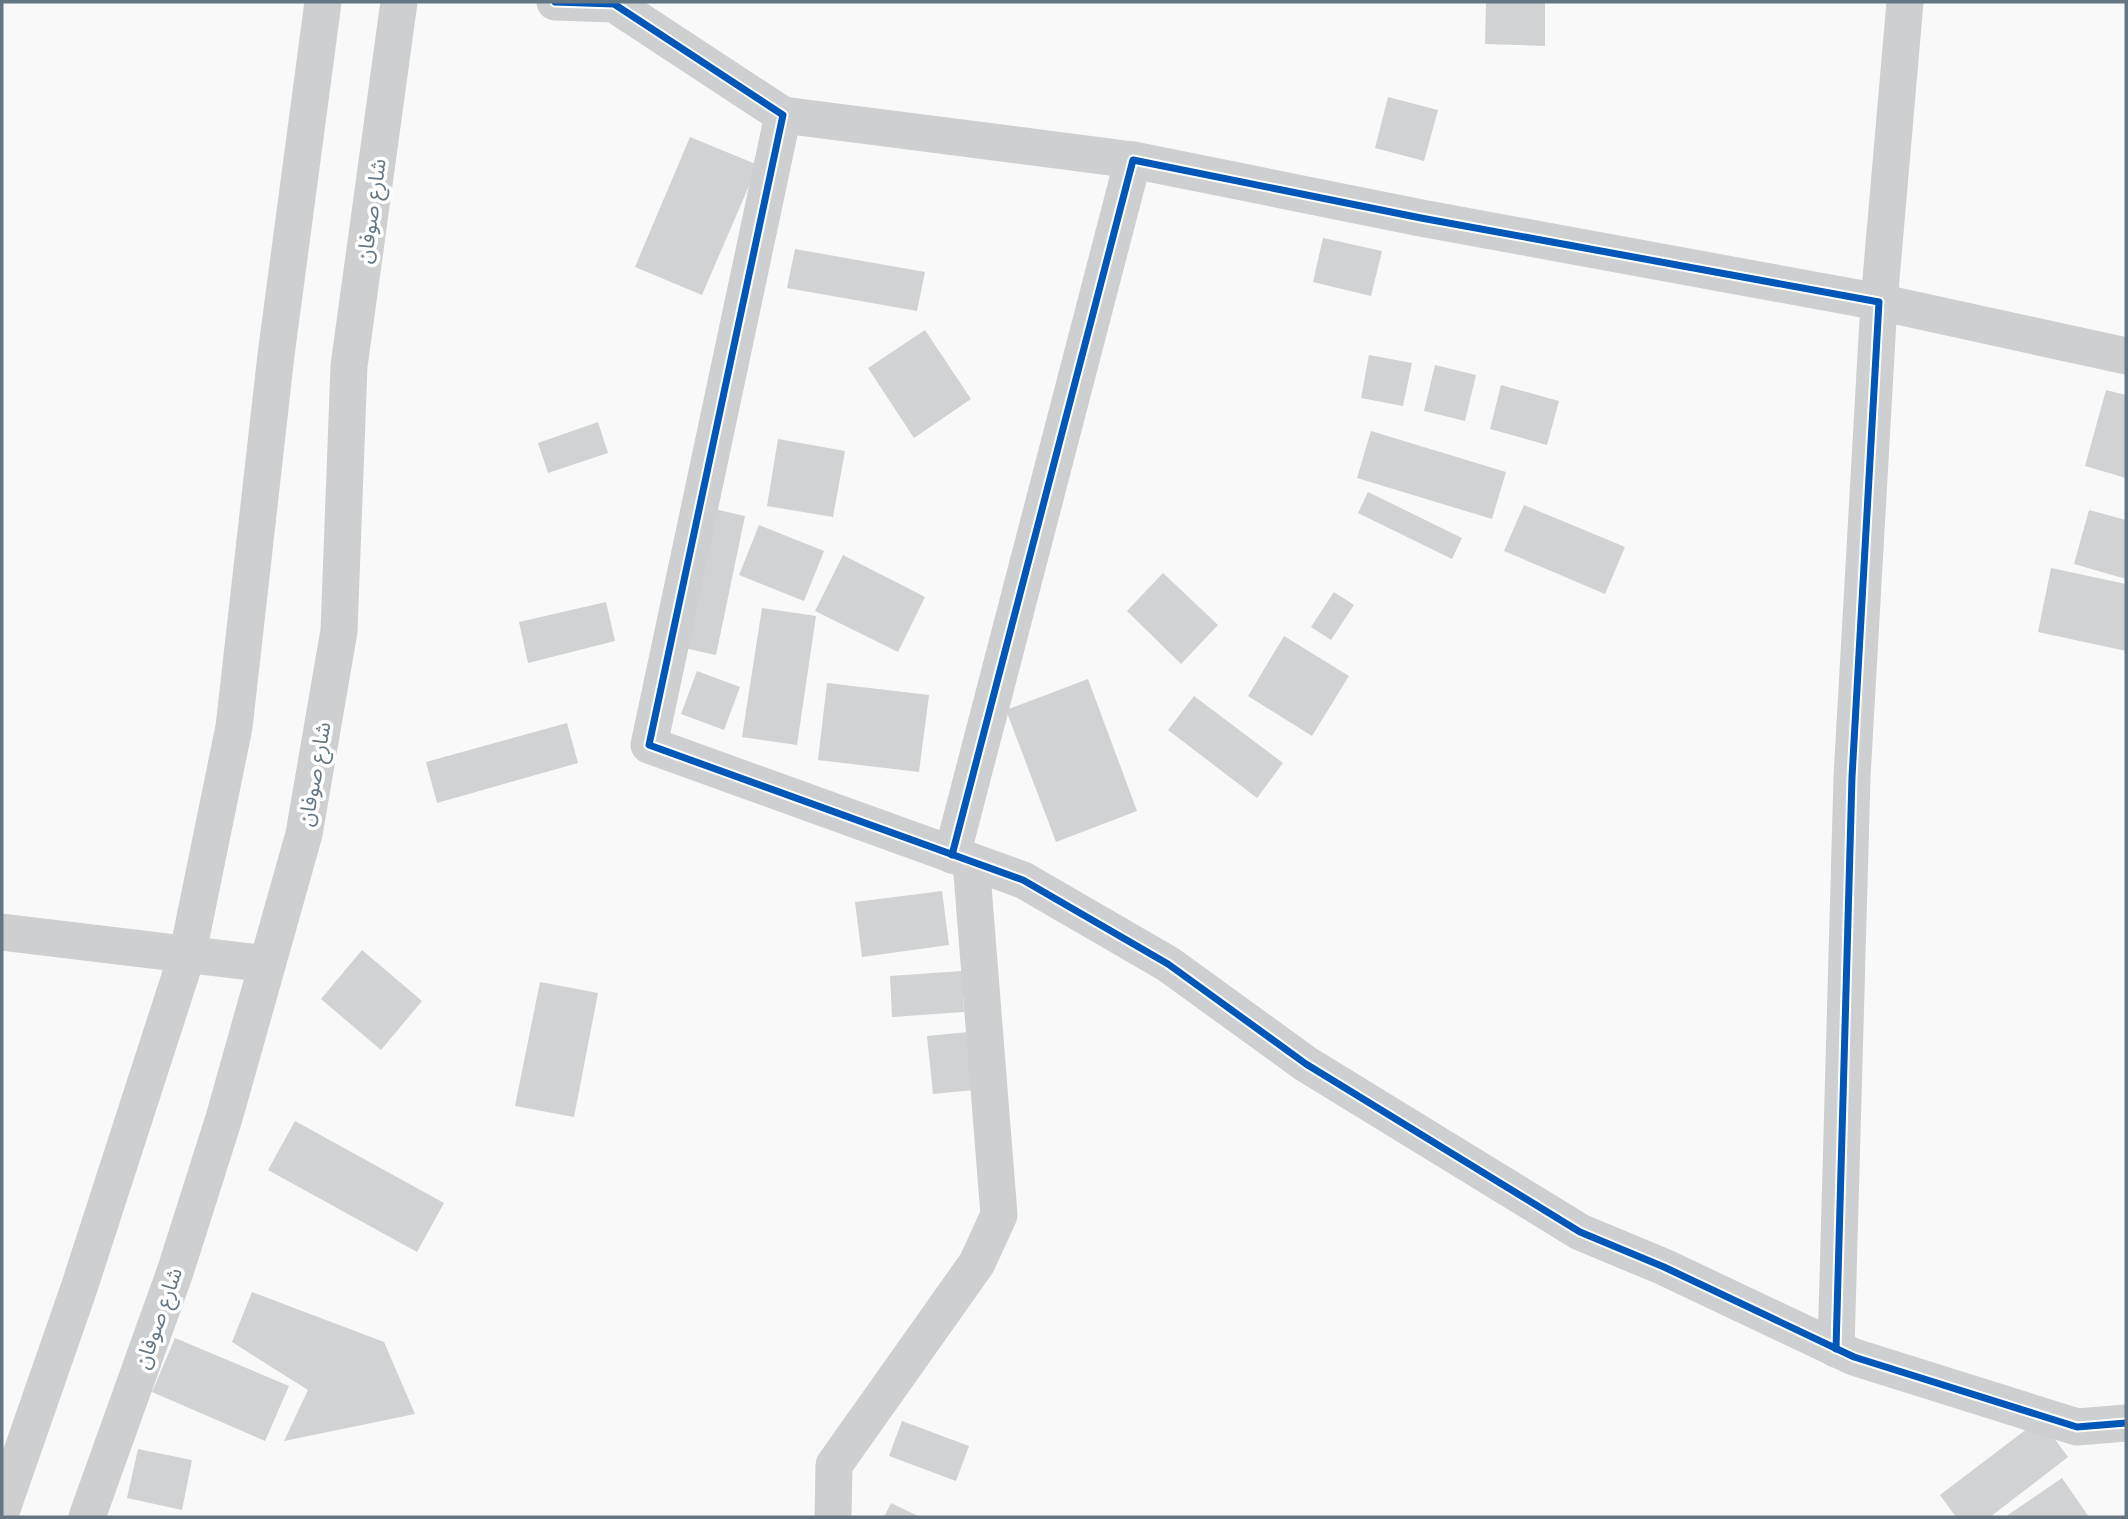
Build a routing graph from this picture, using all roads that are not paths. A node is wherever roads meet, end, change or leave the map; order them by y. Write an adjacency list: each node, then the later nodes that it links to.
1 (323, 2): 11 (street)
2 (399, 2): 12 (street, شارع صوفان)
3 (555, 2): 5 (street)
4 (1905, 2): 7 (street)
5 (783, 115): 6 (street); 9 (street)
6 (1133, 160): 7 (street); 9 (street)
7 (1879, 302): 8 (street); 13 (street)
8 (2126, 356)
9 (962, 858): 13 (street); 17 (street)
10 (2, 932): 11 (street)
11 (188, 952): 12 (street); 15 (street)
12 (267, 964): 16 (street, شارع صوفان)
13 (1836, 1349): 14 (street)
14 (2126, 1423)
15 (2, 1509)
16 (87, 1517)
17 (833, 1517)

